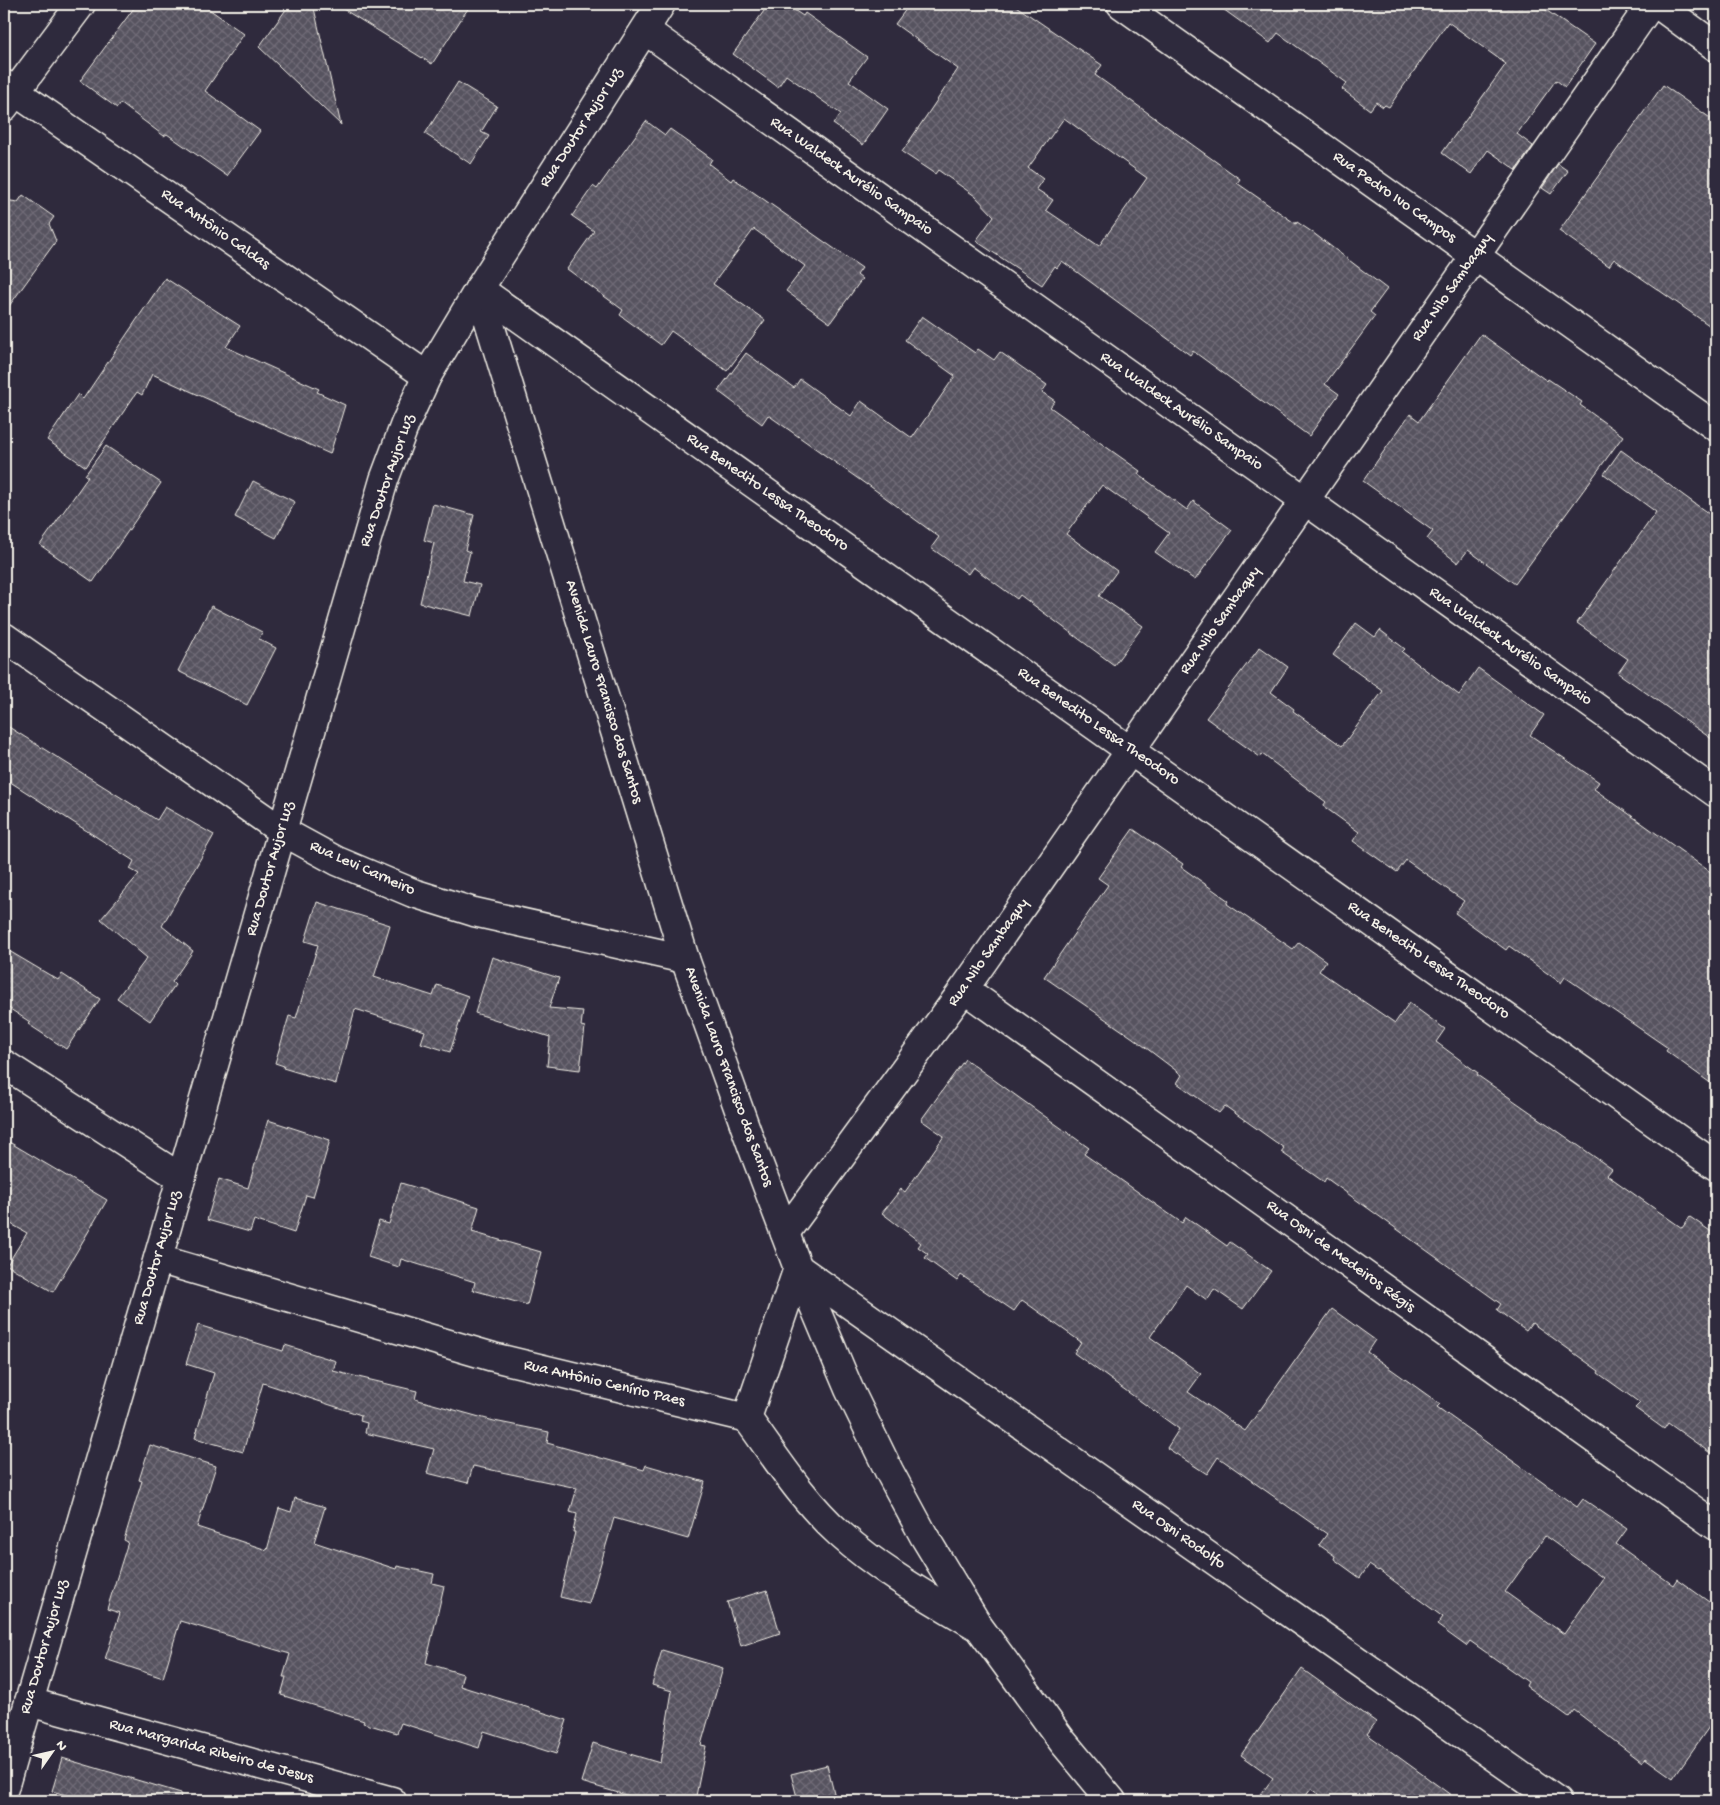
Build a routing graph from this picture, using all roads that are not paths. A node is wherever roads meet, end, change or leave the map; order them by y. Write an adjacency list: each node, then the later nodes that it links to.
1 (81, 4): 8 (street)
2 (662, 4): 6 (street, Rua Doutor Aujor Luz)
3 (1121, 4): 9 (street, Rua Pedro Ivo Campos)
4 (1651, 4): 9 (street, Rua Nilo Sambaquy)
5 (1657, 4): 7 (street)
6 (645, 30): 10 (street, Rua Doutor Aujor Luz); 13 (street, Rua Waldeck Aurélio Sampaio)
7 (1716, 46)
8 (7, 94): 11 (street, Rua Antônio Caldas)
9 (1476, 256): 12 (street, Rua Pedro Ivo Campos); 13 (street, Rua Nilo Sambaquy)
10 (479, 289): 11 (street, Rua Doutor Aujor Luz); 15 (street, Rua Benedito Lessa Theodoro); 18 (street, Avenida Lauro Francisco dos Santos)
11 (427, 376): 17 (street, Rua Doutor Aujor Luz)
12 (1716, 427)
13 (1305, 500): 15 (street, Rua Nilo Sambaquy); 16 (street, Rua Waldeck Aurélio Sampaio)
14 (4, 637): 17 (street, Rua Levi Carneiro)
15 (1130, 750): 19 (street, Rua Nilo Sambaquy); 21 (street, Rua Benedito Lessa Theodoro)
16 (1716, 793)
17 (282, 831): 18 (street, Rua Levi Carneiro); 22 (street, Rua Doutor Aujor Luz)
18 (686, 960): 23 (street, Avenida Lauro Francisco dos Santos)
19 (964, 989): 23 (street, Rua Nilo Sambaquy); 27 (street, Rua Osni de Medeiros Régis)
20 (4, 1064): 22 (street)
21 (1716, 1166)
22 (181, 1178): 24 (street, Rua Doutor Aujor Luz)
23 (784, 1232): 25 (street, Avenida Lauro Francisco dos Santos)
24 (158, 1259): 26 (street, Rua Antônio Cenírio Paes); 29 (street, Rua Doutor Aujor Luz)
25 (798, 1268): 26 (street); 28 (street, Avenida Lauro Francisco dos Santos); 33 (street, Rua Osni Rodolfo)
26 (748, 1418): 28 (street)
27 (1716, 1526)
28 (979, 1627): 32 (street, Avenida Lauro Francisco dos Santos)
29 (29, 1702): 30 (street, Rua Doutor Aujor Luz); 31 (street, Rua Margarida Ribeiro de Jesus)
30 (4, 1788)
31 (392, 1801)
32 (1112, 1801)
33 (1557, 1801)

